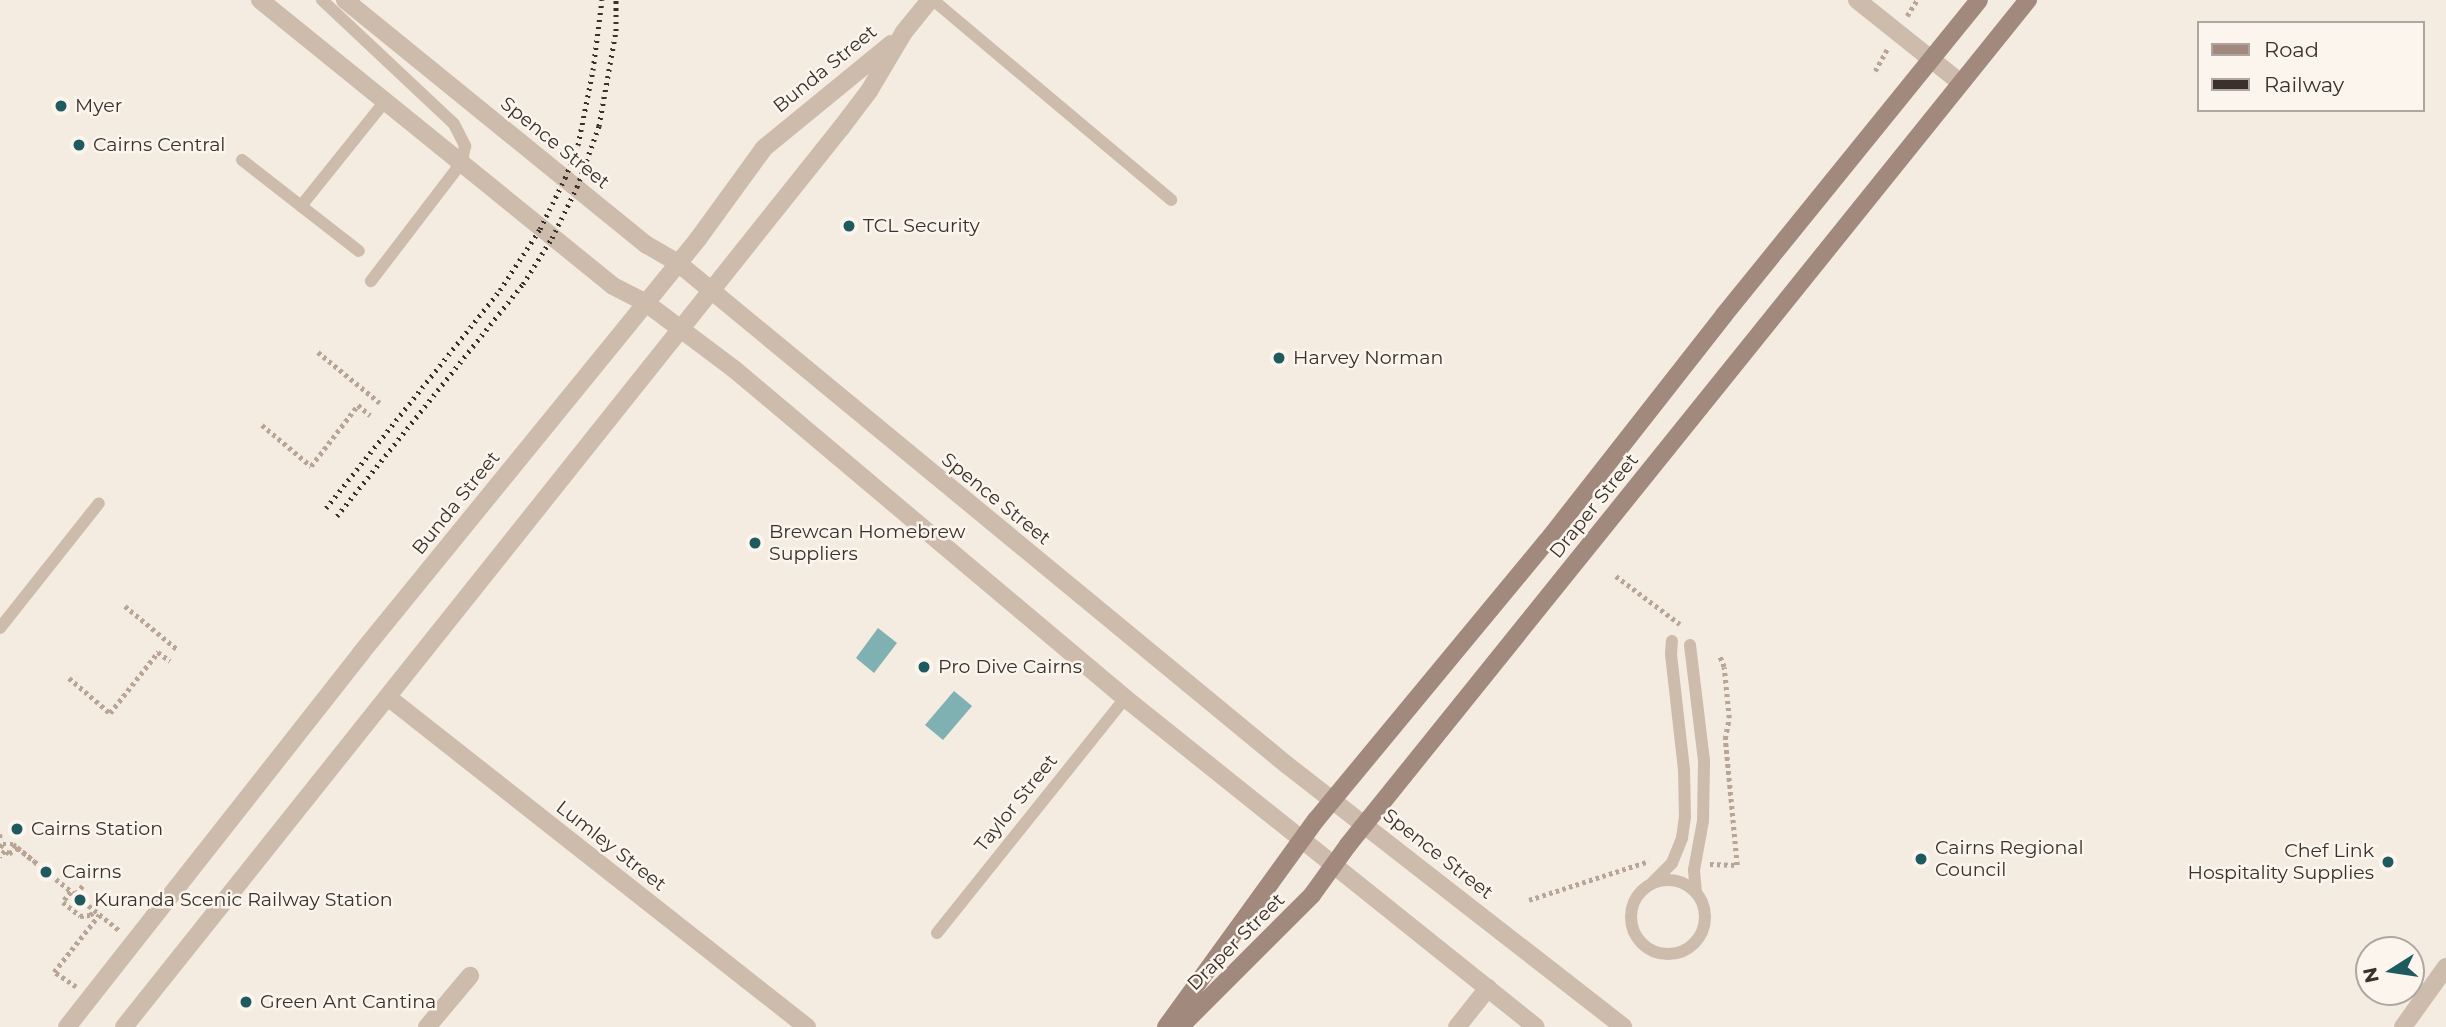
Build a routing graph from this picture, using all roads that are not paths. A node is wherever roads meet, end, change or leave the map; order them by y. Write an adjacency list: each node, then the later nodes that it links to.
1 (260, 0): 11 (street)
2 (322, 0): 13 (lane)
3 (345, 0): 17 (street, Spence Street)
4 (931, 0): 8 (street, Bunda Street); 14 (lane)
5 (1857, 0): 9 (street)
6 (1979, 0): 9 (main road, Draper Street)
7 (2028, 0): 10 (main road, Draper Street)
8 (904, 32): 17 (street, Bunda Street); 19 (street, Bunda Street)
9 (1931, 60): 10 (street); 28 (main road, Draper Street)
10 (1961, 83): 29 (main road, Draper Street)
11 (386, 101): 13 (street); 15 (lane)
12 (242, 160): 15 (lane)
13 (462, 162): 18 (lane); 20 (street)
14 (1171, 200)
15 (301, 206): 16 (lane)
16 (359, 251)
17 (678, 263): 19 (street, Spence Street); 20 (street, Bunda Street)
18 (371, 281)
19 (710, 290): 21 (street, Bunda Street); 28 (street, Spence Street)
20 (646, 303): 21 (street); 38 (street, Bunda Street)
21 (682, 331): 26 (street, Bunda Street); 27 (street)
22 (99, 503): 23 (lane)
23 (0, 628)
24 (1690, 639): 33 (lane)
25 (1672, 641): 32 (lane)
26 (388, 698): 39 (street, Bunda Street); 41 (street, Lumley Street)
27 (1125, 698): 30 (street); 34 (lane, Taylor Street)
28 (1333, 800): 29 (street, Spence Street); 30 (main road, Draper Street)
29 (1366, 823): 31 (main road, Draper Street); 46 (street, Spence Street)
30 (1302, 840): 31 (street); 42 (main road, Draper Street)
31 (1333, 864): 37 (street); 43 (main road, Draper Street)
32 (1653, 882): 33 (lane); 33 (lane)
33 (1696, 892)
34 (937, 933)
35 (2446, 967): 47 (street)
36 (470, 976): 40 (street)
37 (1488, 988): 44 (street); 45 (street)
38 (67, 1027)
39 (124, 1027)
40 (427, 1027)
41 (807, 1027)
42 (1166, 1027)
43 (1180, 1027)
44 (1457, 1027)
45 (1536, 1027)
46 (1623, 1027)
47 (2403, 1027)

